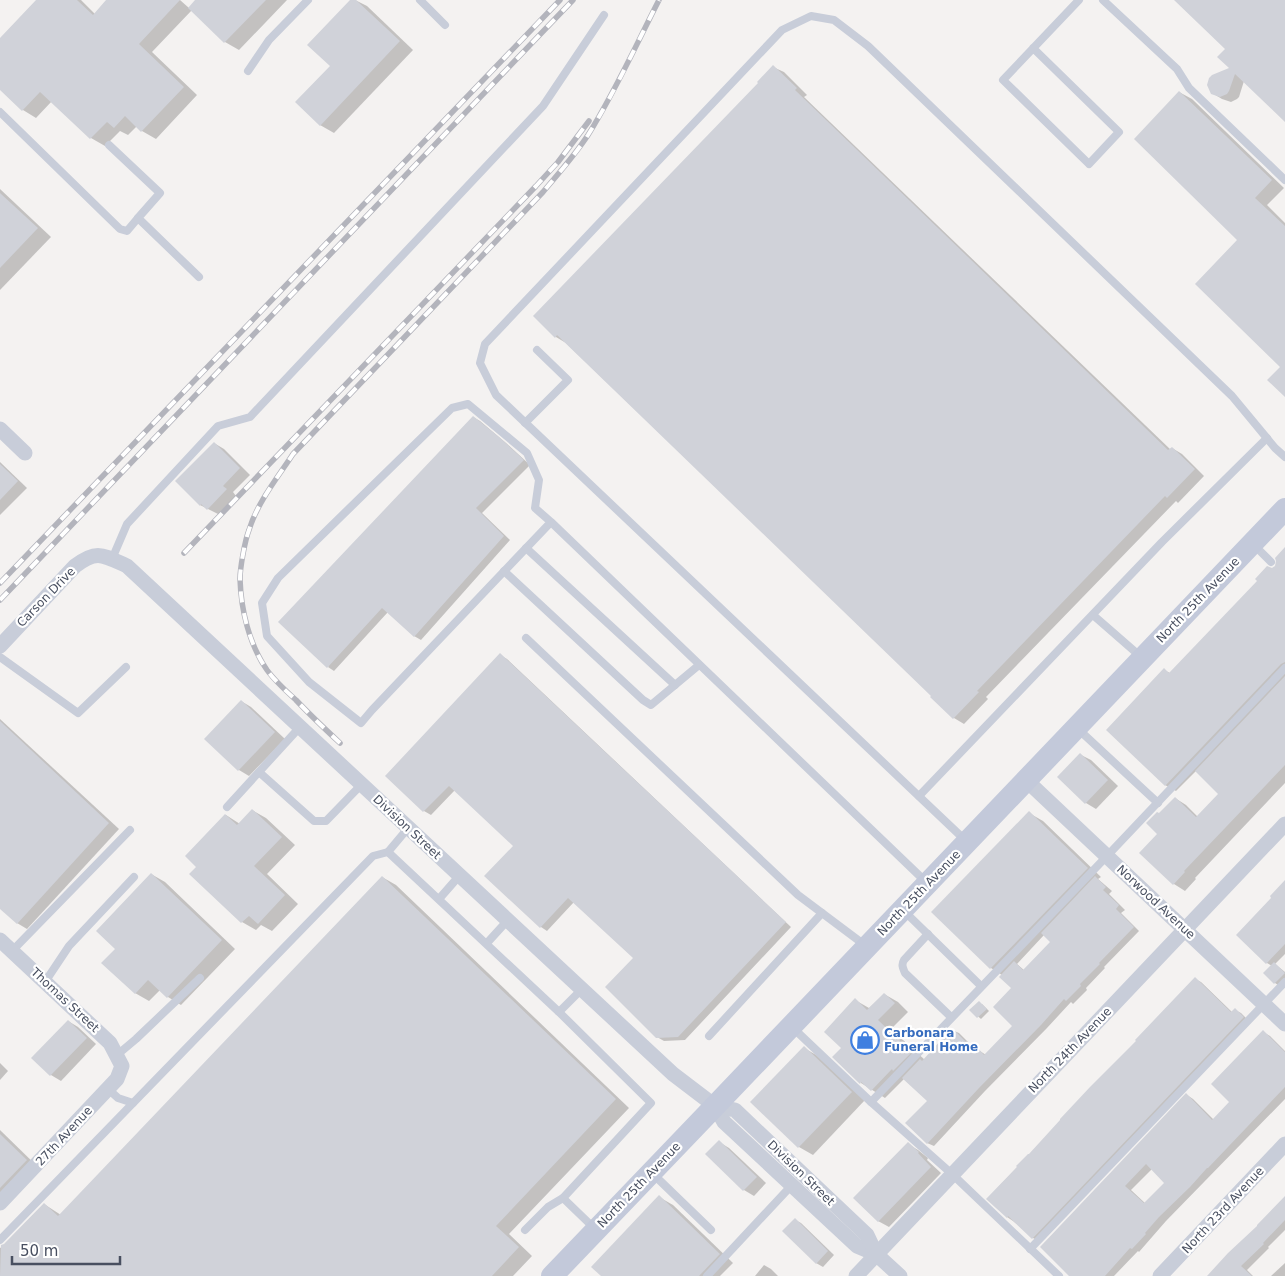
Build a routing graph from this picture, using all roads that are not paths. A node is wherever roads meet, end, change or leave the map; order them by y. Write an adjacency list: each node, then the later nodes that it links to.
1 (308, 0): 8 (lane)
2 (420, 0): 6 (lane)
3 (1079, 0): 7 (lane)
4 (1103, 0): 11 (lane)
5 (604, 15): 25 (lane)
6 (445, 25)
7 (1034, 48): 7 (lane)
8 (248, 71)
9 (0, 112): 12 (lane)
10 (109, 145): 12 (lane)
11 (1285, 180)
12 (138, 218): 13 (lane)
13 (199, 277)
14 (536, 350): 15 (lane)
15 (525, 423): 17 (lane); 42 (lane)
16 (0, 430): 18 (street)
17 (1267, 438): 19 (lane); 28 (lane)
18 (26, 454)
19 (1285, 457)
20 (1285, 508): 22 (main road, North 25th Avenue)
21 (551, 522): 23 (lane); 27 (lane); 33 (lane)
22 (1252, 543): 26 (lane); 32 (main road, North 25th Avenue)
23 (526, 548): 27 (lane); 36 (lane)
24 (96, 555): 25 (street, Division Street); 30 (street, Carson Drive)
25 (112, 559): 37 (street, Division Street)
26 (1271, 562)
27 (504, 571): 36 (lane)
28 (1093, 615): 32 (lane); 42 (lane)
29 (526, 638): 56 (lane)
30 (0, 646)
31 (0, 656): 34 (lane)
32 (1142, 658): 38 (main road, North 25th Avenue)
33 (699, 665): 36 (lane); 53 (lane)
34 (126, 667)
35 (1285, 668): 43 (lane)
36 (675, 685)
37 (300, 727): 39 (lane); 41 (street, Division Street)
38 (1077, 727): 40 (main road, North 25th Avenue); 43 (lane)
39 (259, 772): 41 (lane); 44 (lane)
40 (1026, 780): 48 (main road, North 25th Avenue); 50 (street, Norwood Avenue)
41 (362, 784): 46 (street, Division Street)
42 (919, 796): 48 (lane)
43 (1158, 803): 50 (lane)
44 (227, 807)
45 (1285, 824): 58 (street, North 24th Avenue)
46 (409, 827): 49 (lane); 51 (street, Division Street)
47 (130, 830): 63 (lane)
48 (967, 842): 53 (main road, North 25th Avenue)
49 (388, 852): 54 (lane); 78 (lane)
50 (1107, 856): 58 (street, Norwood Avenue); 67 (lane)
51 (460, 875): 54 (lane); 57 (street, Division Street)
52 (134, 877): 65 (lane)
53 (928, 884): 55 (main road, North 25th Avenue)
54 (439, 899): 61 (lane)
55 (902, 910): 59 (lane); 62 (main road, North 25th Avenue)
56 (822, 913): 62 (lane); 74 (lane)
57 (508, 920): 61 (lane); 68 (street, Division Street)
58 (1185, 930): 69 (street, Norwood Avenue); 82 (street, North 24th Avenue)
59 (928, 934): 67 (lane); 71 (lane)
60 (0, 940): 63 (street, Thomas Street)
61 (487, 943): 70 (lane)
62 (867, 947): 73 (main road, North 25th Avenue)
63 (12, 951): 65 (street, Thomas Street)
64 (200, 978): 75 (lane)
65 (45, 982): 75 (street, Thomas Street)
66 (1285, 982): 69 (lane)
67 (981, 986): 71 (lane)
68 (582, 988): 70 (lane); 79 (street, Division Street)
69 (1264, 1004): 72 (street, Norwood Avenue); 90 (lane)
70 (559, 1012): 84 (lane)
71 (951, 1017): 77 (lane)
72 (1285, 1024)
73 (791, 1026): 77 (lane); 79 (main road, North 25th Avenue)
74 (709, 1036)
75 (120, 1060): 76 (street, 27th Avenue)
76 (108, 1089): 78 (lane); 85 (street, 27th Avenue)
77 (871, 1102): 82 (lane)
78 (133, 1103): 89 (lane)
79 (715, 1106): 81 (main road, North 25th Avenue); 83 (street, Division Street); 91 (street, Division Street)
80 (1285, 1144): 97 (street, North 23rd Avenue)
81 (652, 1172): 87 (main road, North 25th Avenue); 88 (lane)
82 (952, 1174): 90 (lane); 91 (street, North 24th Avenue)
83 (792, 1186): 91 (street, Division Street); 93 (lane)
84 (563, 1198): 86 (lane); 87 (lane)
85 (0, 1204)
86 (525, 1230)
87 (596, 1230): 92 (main road, North 25th Avenue)
88 (711, 1230)
89 (0, 1240)
90 (1030, 1250): 96 (lane)
91 (876, 1254): 94 (street, North 24th Avenue); 95 (street, Division Street)
92 (560, 1273)
93 (707, 1276)
94 (856, 1276)
95 (900, 1276)
96 (1059, 1276)
97 (1160, 1276)

